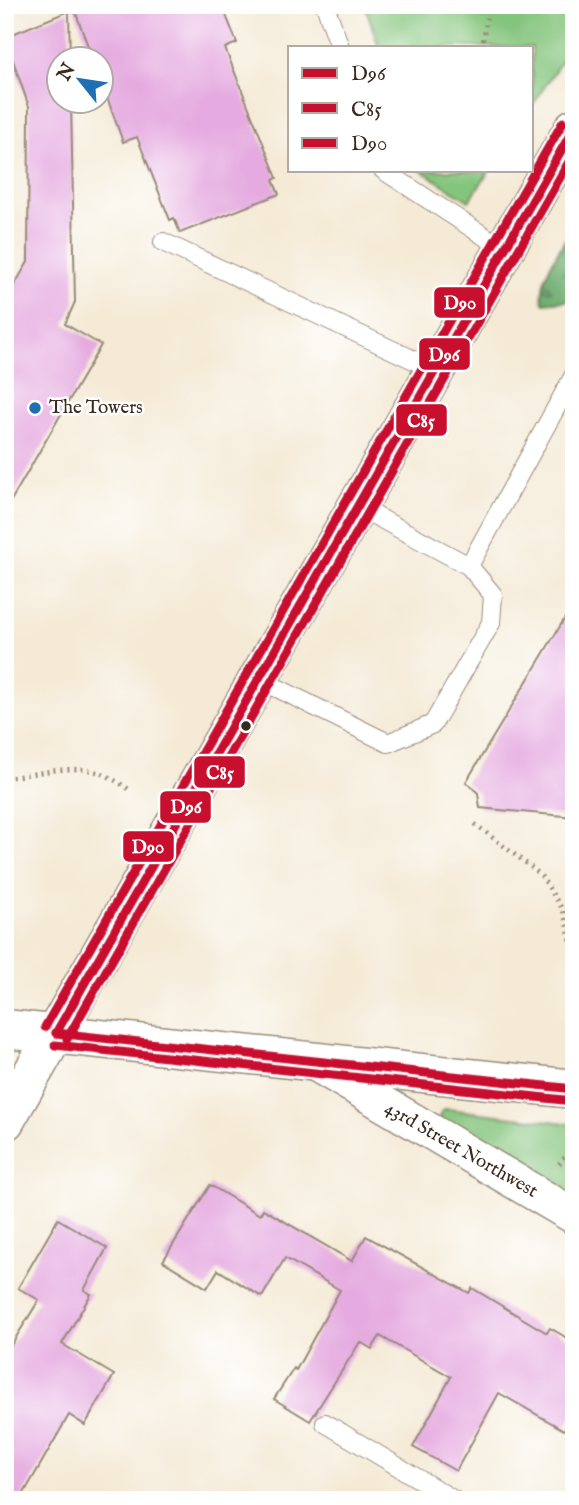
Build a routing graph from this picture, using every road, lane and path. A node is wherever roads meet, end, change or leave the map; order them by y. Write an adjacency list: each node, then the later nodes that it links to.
1 (325, 5): 3 (lane)
2 (489, 5): 4 (path)
3 (340, 46)
4 (482, 46)
5 (574, 128): 8 (street)
6 (386, 172): 8 (lane)
7 (163, 242): 9 (lane)
8 (504, 249): 9 (street)
9 (435, 370): 11 (street)
10 (574, 375): 12 (lane)
11 (357, 506): 12 (lane); 13 (street)
12 (469, 566): 13 (lane)
13 (259, 679): 19 (street)
14 (5, 778): 15 (path)
15 (132, 791)
16 (475, 824): 17 (path)
17 (574, 954)
18 (5, 1029): 19 (street)
19 (56, 1033): 20 (street); 22 (street)
20 (313, 1062): 21 (street); 23 (street, 43rd Street Northwest)
21 (574, 1088)
22 (5, 1121)
23 (574, 1216)
24 (325, 1423): 25 (lane)
25 (454, 1500)

